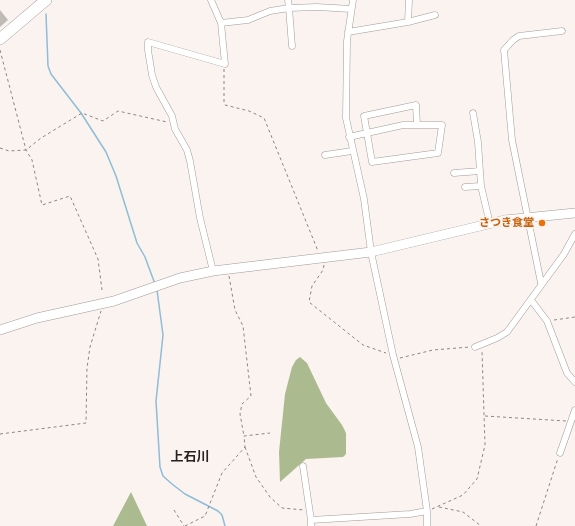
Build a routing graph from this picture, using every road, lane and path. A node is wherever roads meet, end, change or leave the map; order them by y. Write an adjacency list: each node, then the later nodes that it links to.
1 (50, 0): 6 (highway)
2 (211, 0): 11 (street)
3 (288, 0): 7 (street)
4 (353, 0): 8 (street)
5 (409, 0): 10 (street)
6 (42, 3): 14 (highway)
7 (289, 8): 8 (street); 11 (street); 15 (street)
8 (351, 9): 13 (street)
9 (435, 16): 10 (street)
10 (408, 22): 13 (street)
11 (221, 23): 17 (street)
12 (562, 31): 32 (street)
13 (348, 32): 22 (street)
14 (0, 39)
15 (292, 46)
16 (0, 50): 24 (path)
17 (224, 64): 19 (street); 36 (path)
18 (473, 113): 27 (street)
19 (174, 123): 24 (path); 38 (street)
20 (417, 125): 21 (street); 21 (street); 21 (street)
21 (367, 133): 22 (street)
22 (349, 137): 25 (street)
23 (0, 148): 24 (path)
24 (26, 150): 40 (path)
25 (352, 151): 26 (street); 35 (street)
26 (325, 155)
27 (480, 172): 28 (street); 29 (street)
28 (454, 173)
29 (481, 186): 30 (street); 33 (street)
30 (465, 188)
31 (575, 213): 32 (street)
32 (528, 218): 33 (street); 39 (street)
33 (490, 224): 35 (street)
34 (575, 234): 39 (street)
35 (371, 252): 36 (street); 48 (street)
36 (322, 256): 37 (street); 48 (path)
37 (228, 269): 38 (street); 55 (path)
38 (213, 271): 42 (street)
39 (541, 283): 41 (street)
40 (102, 290)
41 (531, 300): 44 (street); 46 (street)
42 (103, 304): 45 (street); 54 (path)
43 (575, 317): 44 (path)
44 (547, 321): 49 (street)
45 (0, 330)
46 (482, 344): 47 (street); 51 (path)
47 (475, 347): 48 (path)
48 (394, 357): 62 (street)
49 (575, 382)
50 (575, 410): 52 (street)
51 (485, 416): 52 (path); 59 (path)
52 (571, 422): 57 (street)
53 (270, 433): 55 (path)
54 (0, 434)
55 (244, 436): 56 (path)
56 (245, 447): 61 (path); 64 (path)
57 (560, 453): 67 (path)
58 (303, 466): 61 (street)
59 (438, 507): 62 (path); 66 (path)
60 (174, 510): 64 (path)
61 (309, 510): 63 (street)
62 (427, 511): 63 (street); 65 (street)
63 (311, 523)
64 (185, 526)
65 (427, 526)
66 (481, 526)
67 (536, 526)

